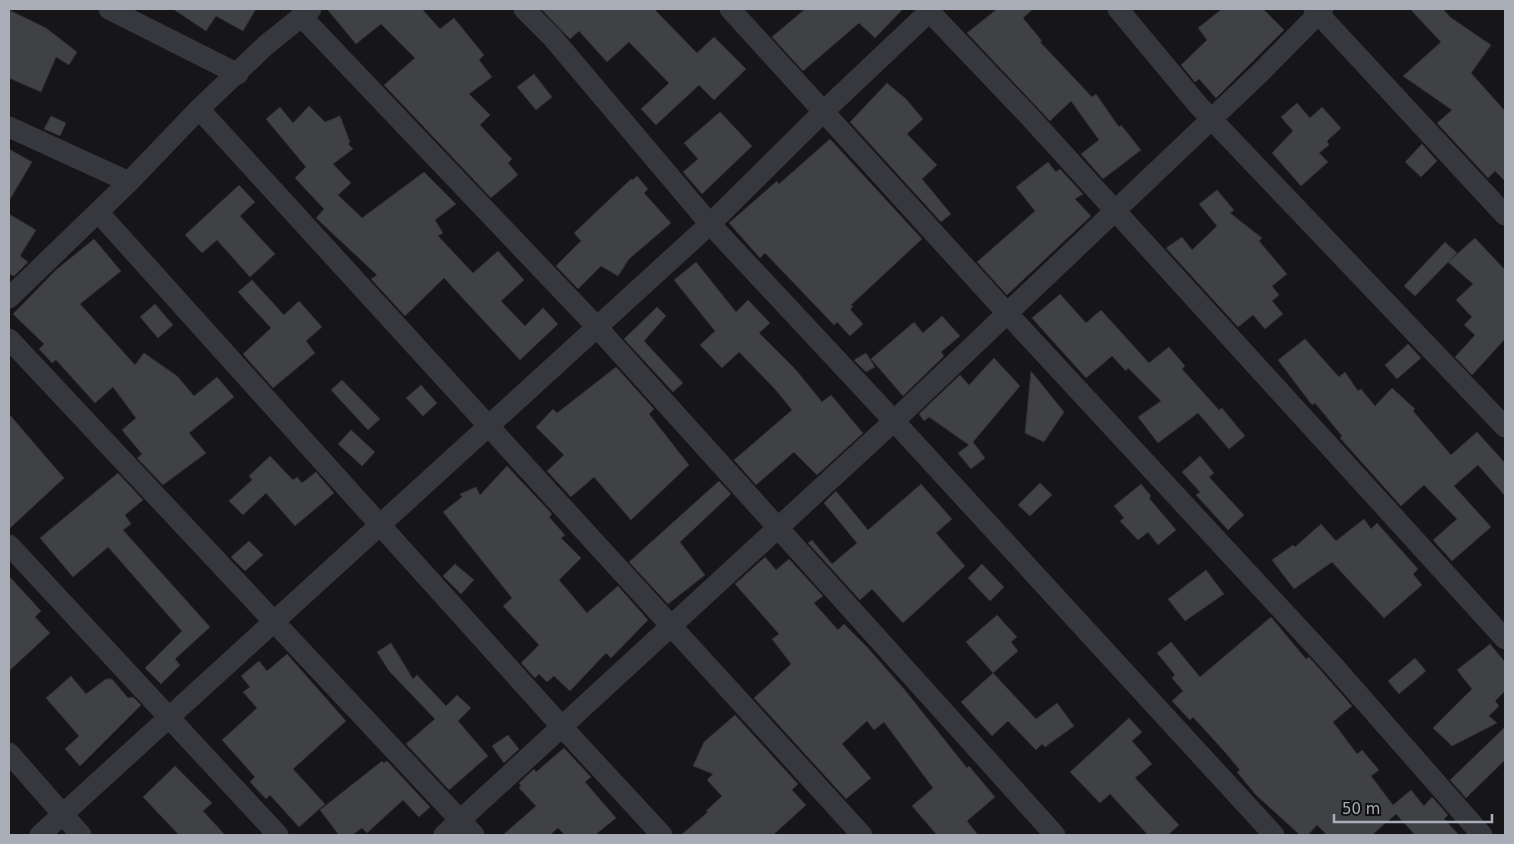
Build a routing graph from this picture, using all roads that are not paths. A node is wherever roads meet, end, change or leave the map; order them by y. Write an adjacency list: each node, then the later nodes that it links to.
1 (109, 9): 8 (street)
2 (524, 9): 17 (street)
3 (730, 9): 10 (street)
4 (1118, 9): 11 (street)
5 (929, 10): 10 (street); 14 (street)
6 (1318, 10): 11 (street); 16 (street)
7 (306, 13): 8 (street); 20 (street)
8 (238, 74): 9 (street)
9 (199, 109): 13 (street); 23 (street)
10 (824, 111): 17 (street); 19 (street)
11 (1212, 118): 14 (street); 24 (street)
12 (9, 127): 13 (street)
13 (129, 182): 15 (street)
14 (1114, 210): 19 (street); 30 (street)
15 (98, 212): 18 (street); 25 (street)
16 (1505, 214)
17 (710, 224): 20 (street); 22 (street)
18 (9, 298)
19 (1006, 312): 22 (street); 44 (street)
20 (596, 326): 23 (street); 26 (street)
21 (9, 340): 28 (street)
22 (894, 421): 26 (street); 43 (street)
23 (489, 425): 25 (street); 29 (street)
24 (1505, 427)
25 (380, 526): 28 (street); 32 (street)
26 (777, 527): 29 (street); 42 (street)
27 (9, 546): 31 (street)
28 (274, 622): 31 (street); 35 (street)
29 (670, 627): 32 (street); 41 (street)
30 (1505, 639)
31 (169, 719): 34 (street); 38 (street)
32 (563, 728): 35 (street); 40 (street)
33 (9, 753): 34 (street)
34 (62, 814): 36 (street); 37 (street)
35 (467, 828): 39 (street)
36 (40, 835)
37 (81, 835)
38 (278, 835)
39 (444, 835)
40 (662, 835)
41 (862, 835)
42 (1055, 835)
43 (1274, 835)
44 (1482, 835)

